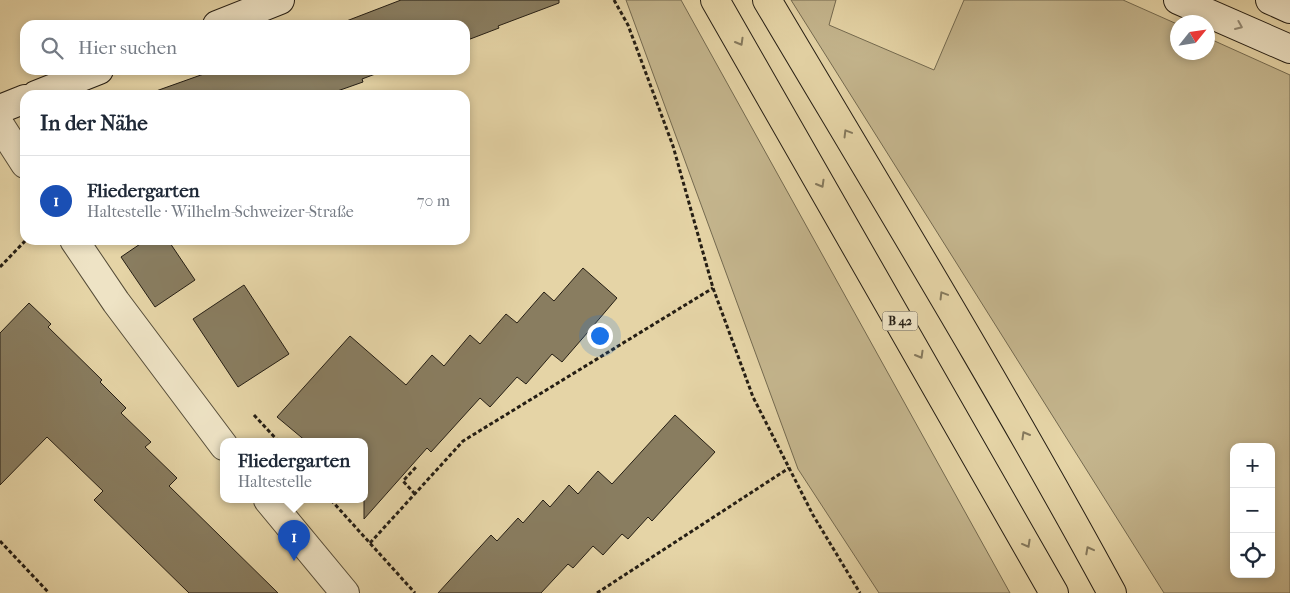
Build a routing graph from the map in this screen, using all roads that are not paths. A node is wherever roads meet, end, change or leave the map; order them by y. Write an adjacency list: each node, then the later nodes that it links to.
1 (280, 0): 7 (street)
2 (715, 0): 19 (highway, B 42, one-way to 19)
3 (1178, 0): 8 (street, one-way to 8)
4 (1270, 0): 6 (street)
5 (772, 4): 20 (highway, one-way to 5)
6 (1290, 9)
7 (230, 20)
8 (1290, 49)
9 (86, 75): 10 (street)
10 (49, 90)
11 (20, 101): 12 (street)
12 (0, 109)
13 (0, 125): 14 (street)
14 (20, 156)
15 (77, 245): 16 (street)
16 (220, 441)
17 (270, 503): 18 (street)
18 (345, 593)
19 (1054, 593)
20 (1112, 593)

